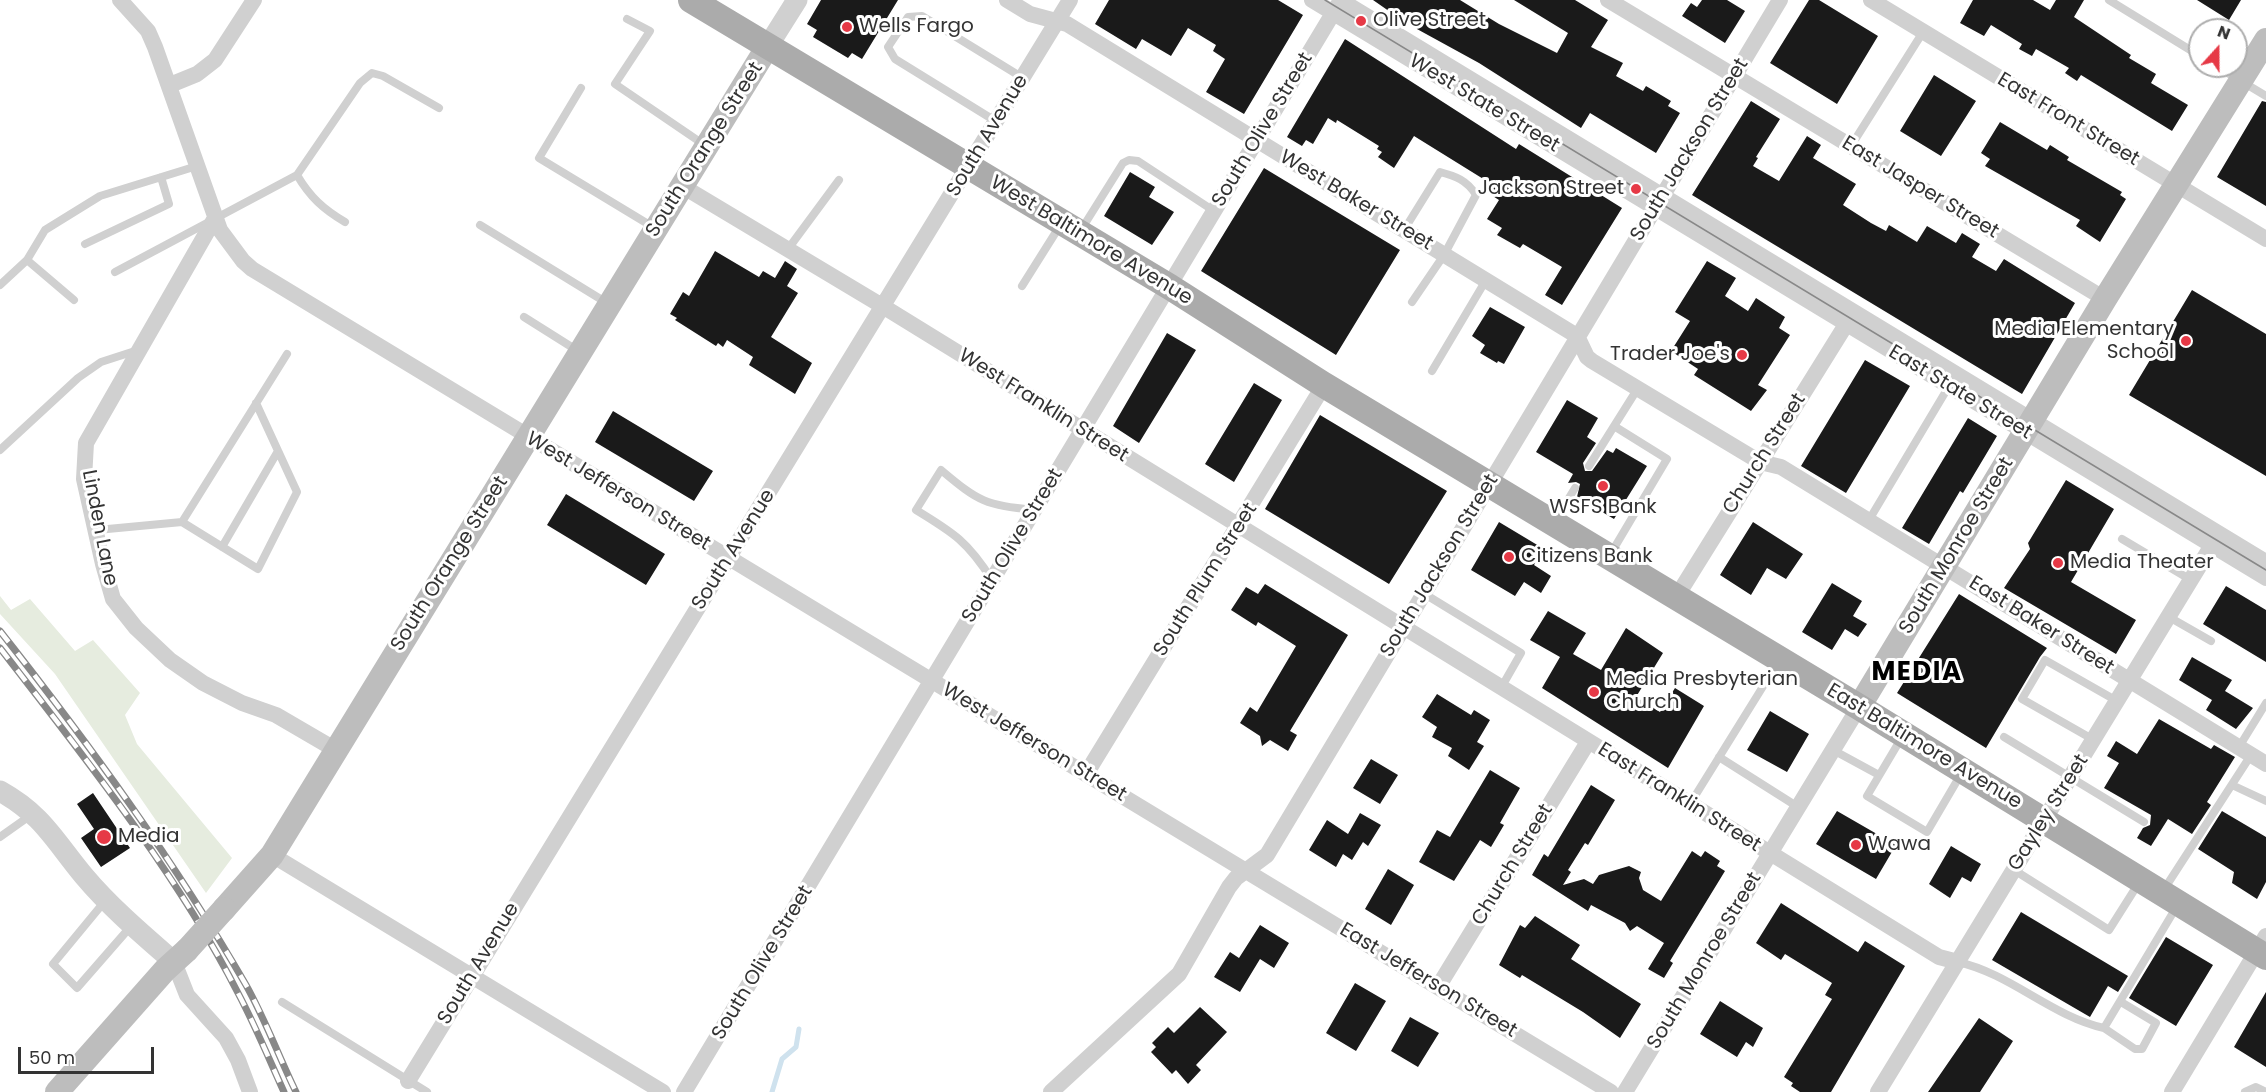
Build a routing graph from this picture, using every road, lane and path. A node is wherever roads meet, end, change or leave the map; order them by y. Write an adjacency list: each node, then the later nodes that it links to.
1 (120, 0): 23 (street, West Jefferson Street)
2 (254, 0): 23 (street)
3 (691, 0): 17 (main road, West Baltimore Avenue)
4 (796, 0): 17 (street, South Orange Street)
5 (1007, 0): 14 (street, West Baker Street)
6 (1070, 0): 14 (street, South Avenue)
7 (1312, 0): 12 (street, West State Street)
8 (1608, 0): 19 (street, East Jasper Street)
9 (1780, 0): 19 (street, South Jackson Street)
10 (1871, 0): 15 (street, East Front Street)
11 (2109, 0): 18 (lane)
12 (1339, 3): 28 (street, South Olive Street); 38 (street, West State Street)
13 (627, 19): 29 (lane)
14 (1058, 20): 20 (street, South Avenue); 28 (street, West Baker Street)
15 (1923, 32): 30 (lane); 36 (street, East Front Street)
16 (2266, 40): 22 (main road, South Monroe Street)
17 (768, 46): 29 (main road, South Orange Street); 32 (main road, West Baltimore Avenue)
18 (2188, 49)
19 (1735, 77): 30 (street, East Jasper Street); 38 (street, South Jackson Street)
20 (1023, 78): 27 (street, South Avenue); 27 (lane)
21 (2236, 78): 22 (lane)
22 (2241, 81): 25 (lane); 36 (main road, South Monroe Street)
23 (170, 85): 31 (street, West Jefferson Street)
24 (581, 88): 43 (lane)
25 (2266, 96)
26 (439, 108): 33 (lane)
27 (997, 122): 32 (street, South Avenue)
28 (1257, 140): 39 (street, South Olive Street); 45 (street, West Baker Street)
29 (706, 146): 37 (main road, South Orange Street)
30 (1851, 146): 56 (street, East Jasper Street)
31 (198, 166): 34 (lane); 40 (street, West Jefferson Street)
32 (969, 168): 44 (main road, West Baltimore Avenue); 60 (street, South Avenue)
33 (297, 175): 40 (lane); 41 (lane)
34 (161, 177): 47 (lane); 50 (lane)
35 (838, 180): 48 (lane)
36 (2176, 185): 46 (street, East Front Street); 56 (main road, South Monroe Street)
37 (682, 186): 43 (main road, South Orange Street); 48 (street, West Franklin Street)
38 (1658, 202): 62 (street, East State Street); 63 (street, South Jackson Street)
39 (1214, 212): 44 (lane); 55 (street, South Olive Street)
40 (215, 218): 51 (lane); 64 (street, Linden Lane); 75 (street, West Jefferson Street)
41 (345, 222)
42 (480, 225): 59 (lane)
43 (656, 229): 59 (main road, South Orange Street)
44 (1070, 229): 54 (lane); 55 (main road, West Baltimore Avenue)
45 (1404, 230): 49 (street, West Baker Street); 49 (lane)
46 (2266, 239)
47 (85, 244)
48 (788, 249): 60 (street, West Franklin Street)
49 (1444, 255): 52 (street, West Baker Street); 58 (lane)
50 (27, 260): 53 (lane); 57 (lane)
51 (115, 272)
52 (1486, 280): 63 (street, West Baker Street); 67 (lane)
53 (0, 285)
54 (1023, 286)
55 (1170, 287): 68 (main road, West Baltimore Avenue); 74 (street, South Olive Street)
56 (2105, 299): 73 (main road, South Monroe Street)
57 (74, 300)
58 (1412, 302)
59 (610, 305): 65 (main road, South Orange Street)
60 (884, 307): 74 (street, West Franklin Street); 92 (street, South Avenue)
61 (524, 317): 65 (lane)
62 (1850, 318): 69 (street, East State Street); 73 (street, East State Street); 78 (street, Church Street)
63 (1577, 336): 70 (street, East Baker Street); 80 (street, South Jackson Street)
64 (140, 350): 76 (lane); 87 (street, Linden Lane)
65 (581, 352): 75 (main road, South Orange Street)
66 (287, 354): 71 (lane)
67 (1432, 371)
68 (1324, 385): 80 (main road, West Baltimore Avenue); 86 (street, South Plum Street)
69 (1949, 386): 73 (street, East State Street); 83 (lane)
70 (1638, 388): 72 (lane); 78 (street, East Baker Street)
71 (256, 403): 77 (lane); 84 (lane)
72 (1614, 426): 79 (lane); 91 (lane)
73 (2030, 427): 89 (street, East State Street); 94 (main road, South Monroe Street)
74 (1082, 431): 82 (street, South Olive Street); 86 (street, West Franklin Street)
75 (528, 438): 92 (street, West Jefferson Street); 114 (main road, South Orange Street)
76 (0, 450)
77 (278, 451): 90 (lane); 90 (lane)
78 (1760, 462): 83 (street, East Baker Street); 99 (street, Church Street)
79 (1589, 466)
80 (1490, 483): 85 (main road, East Baltimore Avenue); 98 (street, South Jackson Street)
81 (1575, 488): 85 (lane)
82 (1035, 510): 97 (street, South Olive Street); 97 (lane)
83 (1869, 520): 94 (street, East Baker Street)
84 (182, 522): 87 (lane); 90 (lane)
85 (1554, 522): 91 (main road, East Baltimore Avenue)
86 (1239, 527): 101 (street, West Franklin Street); 120 (street, South Plum Street)
87 (97, 530): 114 (street, Linden Lane)
88 (2122, 539): 96 (lane)
89 (2215, 539): 93 (street, East State Street); 95 (street, East State Street); 96 (street, Gayley Street)
90 (222, 547)
91 (1610, 555): 99 (main road, East Baltimore Avenue)
92 (729, 559): 104 (street, West Jefferson Street); 143 (street, South Avenue)
93 (2266, 562)
94 (1944, 566): 105 (street, East Baker Street); 109 (main road, South Monroe Street)
95 (2266, 578)
96 (2190, 580): 100 (street, Gayley Street)
97 (992, 581): 104 (street, South Olive Street)
98 (1423, 594): 101 (street, South Jackson Street); 106 (lane)
99 (1677, 596): 109 (main road, East Baltimore Avenue)
100 (2169, 617): 102 (lane); 105 (street, Gayley Street)
101 (1403, 628): 106 (street, East Franklin Street); 134 (street, South Jackson Street)
102 (2211, 641)
103 (1767, 680): 117 (lane)
104 (932, 681): 120 (street, West Jefferson Street); 153 (street, South Olive Street)
105 (2130, 682): 107 (street, Gayley Street); 116 (street, East Baker Street)
106 (1501, 688): 113 (street, East Franklin Street)
107 (2118, 701): 112 (street, Gayley Street); 112 (lane)
108 (2266, 703): 116 (lane)
109 (1859, 707): 110 (main road, East Baltimore Avenue); 115 (street, South Monroe Street)
110 (1904, 734): 119 (main road, East Baltimore Avenue); 121 (lane)
111 (2004, 737): 122 (lane)
112 (2094, 740): 122 (street, Gayley Street)
113 (1588, 742): 126 (street, East Franklin Street); 144 (street, Church Street)
114 (336, 750): 133 (main road, South Orange Street)
115 (1833, 750): 121 (lane); 127 (street, South Monroe Street)
116 (2245, 751): 118 (street, East Baker Street); 123 (lane)
117 (1719, 757): 126 (lane); 127 (lane)
118 (2266, 764)
119 (1963, 771): 121 (lane); 129 (main road, East Baltimore Avenue)
120 (1086, 774): 134 (street, West Jefferson Street)
121 (1879, 775)
122 (2071, 778): 129 (street, Gayley Street); 130 (lane)
123 (2232, 785): 125 (lane); 137 (lane)
124 (0, 791): 128 (street)
125 (2266, 801)
126 (1690, 805): 132 (street, East Franklin Street)
127 (1798, 807): 132 (street, South Monroe Street)
128 (33, 813): 131 (lane); 138 (street)
129 (2044, 820): 135 (street, Gayley Street); 136 (main road, East Baltimore Avenue)
130 (2144, 822)
131 (0, 837)
132 (1770, 854): 142 (street, East Franklin Street); 156 (street, South Monroe Street)
133 (272, 855): 141 (main road, South Orange Street, bridge); 143 (street)
134 (1245, 870): 144 (street, East Jefferson Street); 154 (street, South Jackson Street)
135 (2013, 870): 136 (lane); 142 (street, Gayley Street)
136 (2140, 880): 137 (main road, East Baltimore Avenue)
137 (2170, 898): 140 (main road, East Baltimore Avenue); 146 (lane)
138 (106, 899): 139 (street); 139 (lane)
139 (132, 924): 141 (street)
140 (2263, 948): 158 (street)
141 (181, 956): 149 (main road, South Orange Street); 150 (street)
142 (1958, 962): 147 (lane); 157 (street, Gayley Street)
143 (471, 975): 148 (street, South Avenue); 152 (street)
144 (1438, 987): 155 (street, East Jefferson Street)
145 (282, 1002): 148 (lane)
146 (2121, 1002): 147 (lane); 147 (lane)
147 (2104, 1028)
148 (408, 1081): 151 (lane)
149 (57, 1092)
150 (250, 1092)
151 (427, 1092)
152 (663, 1092)
153 (684, 1092)
154 (1051, 1092)
155 (1611, 1092)
156 (1625, 1092)
157 (1878, 1092)
158 (2172, 1092)
159 (2244, 1092): 160 (lane)
160 (2266, 1092)

